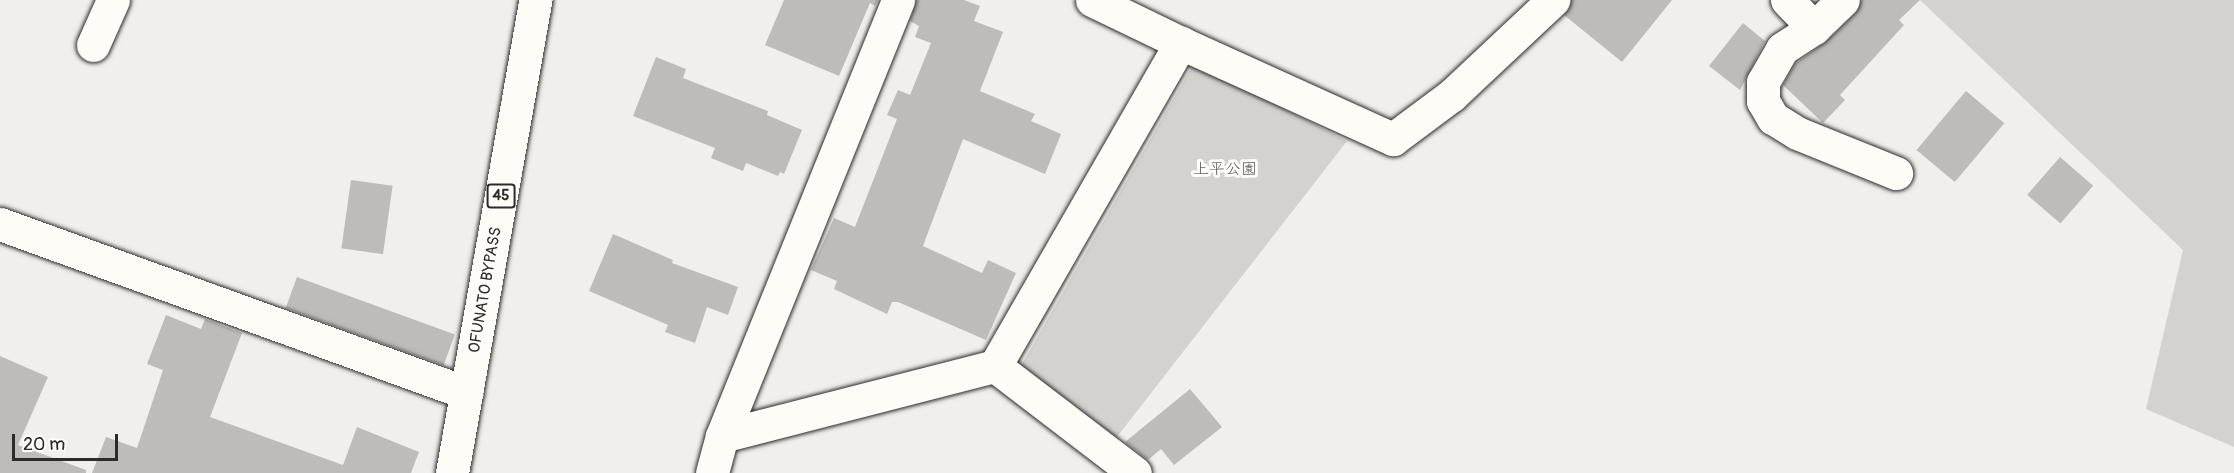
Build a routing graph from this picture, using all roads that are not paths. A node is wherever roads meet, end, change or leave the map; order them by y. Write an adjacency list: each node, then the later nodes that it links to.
1 (113, 0): 10 (main road)
2 (535, 0): 14 (main road, OFUNATO BYPASS / 45)
3 (898, 0): 15 (main road)
4 (1092, 0): 9 (main road)
5 (1553, 0): 9 (main road)
6 (1787, 0): 8 (main road)
7 (1843, 0): 8 (main road)
8 (1815, 28): 11 (main road)
9 (1181, 43): 13 (main road)
10 (93, 45)
11 (1896, 173)
12 (0, 224): 14 (main road)
13 (995, 366): 15 (main road); 18 (main road)
14 (466, 393): 16 (main road, OFUNATO BYPASS / 45)
15 (722, 436): 17 (main road)
16 (452, 473)
17 (712, 473)
18 (1135, 473)

